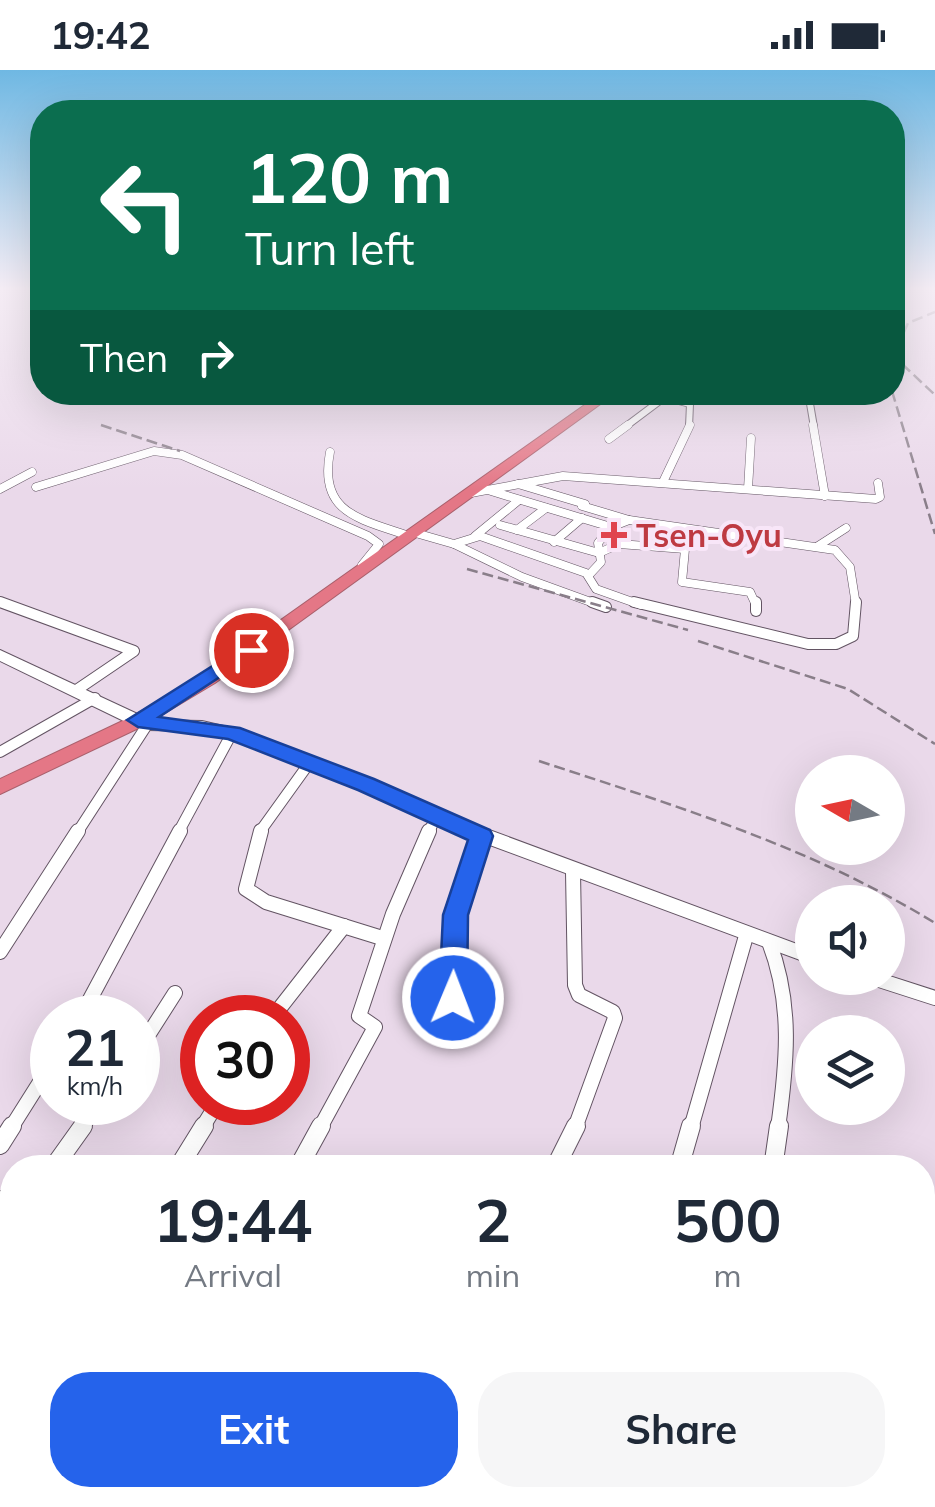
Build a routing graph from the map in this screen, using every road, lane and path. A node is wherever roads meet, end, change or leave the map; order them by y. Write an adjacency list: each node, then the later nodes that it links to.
1 (593, 405): 16 (highway)
2 (655, 405): 6 (street)
3 (690, 405): 9 (street)
4 (810, 405): 17 (street)
5 (751, 438): 14 (street)
6 (609, 439)
7 (330, 452): 29 (street)
8 (32, 472): 13 (street)
9 (662, 482): 10 (street); 14 (street)
10 (518, 484): 15 (street); 19 (street)
11 (878, 484): 17 (street)
12 (36, 487): 38 (street)
13 (0, 489)
14 (748, 489): 17 (street)
15 (491, 491): 16 (street); 18 (street)
16 (470, 493): 29 (highway)
17 (826, 496)
18 (519, 500): 20 (street); 30 (street)
19 (585, 504): 21 (street); 23 (street)
20 (546, 508): 21 (street); 27 (street)
21 (570, 515): 22 (street)
22 (582, 518): 25 (street); 33 (street)
23 (629, 520): 25 (street); 28 (street)
24 (500, 525): 27 (street)
25 (611, 527): 37 (street)
26 (846, 528): 34 (street)
27 (517, 530): 31 (street)
28 (689, 531): 34 (street); 35 (street)
29 (423, 532): 32 (street); 38 (highway)
30 (475, 536): 32 (street); 36 (street)
31 (538, 536): 33 (street); 36 (street)
32 (459, 542): 41 (street)
33 (554, 542): 37 (street)
34 (818, 546): 39 (street)
35 (685, 548): 37 (street); 42 (street)
36 (522, 550): 39 (street)
37 (599, 553): 39 (street)
38 (358, 572): 46 (highway)
39 (590, 575)
40 (0, 602): 44 (street)
41 (606, 608)
42 (756, 612)
43 (2, 658): 44 (street)
44 (78, 689): 45 (street)
45 (94, 698): 46 (street); 48 (street)
46 (142, 723): 47 (street); 50 (highway); 59 (street)
47 (232, 733): 49 (street); 62 (street)
48 (0, 752)
49 (310, 762): 51 (street); 54 (street)
50 (0, 788)
51 (437, 816): 52 (street); 56 (street)
52 (481, 836): 53 (street); 66 (street)
53 (573, 872): 55 (street); 74 (street)
54 (344, 926): 56 (street); 63 (street)
55 (746, 936): 57 (street); 75 (street)
56 (382, 938): 73 (street)
57 (769, 942): 58 (street); 76 (street)
58 (795, 951)
59 (0, 952)
60 (905, 988): 64 (street)
61 (175, 993): 65 (street)
62 (92, 995)
63 (290, 995)
64 (935, 998)
65 (160, 1017)
66 (451, 1026)
67 (30, 1098): 70 (street)
68 (84, 1125): 71 (street)
69 (204, 1125): 72 (street)
70 (0, 1146)
71 (62, 1155)
72 (186, 1155)
73 (305, 1155)
74 (561, 1155)
75 (683, 1155)
76 (774, 1155)

